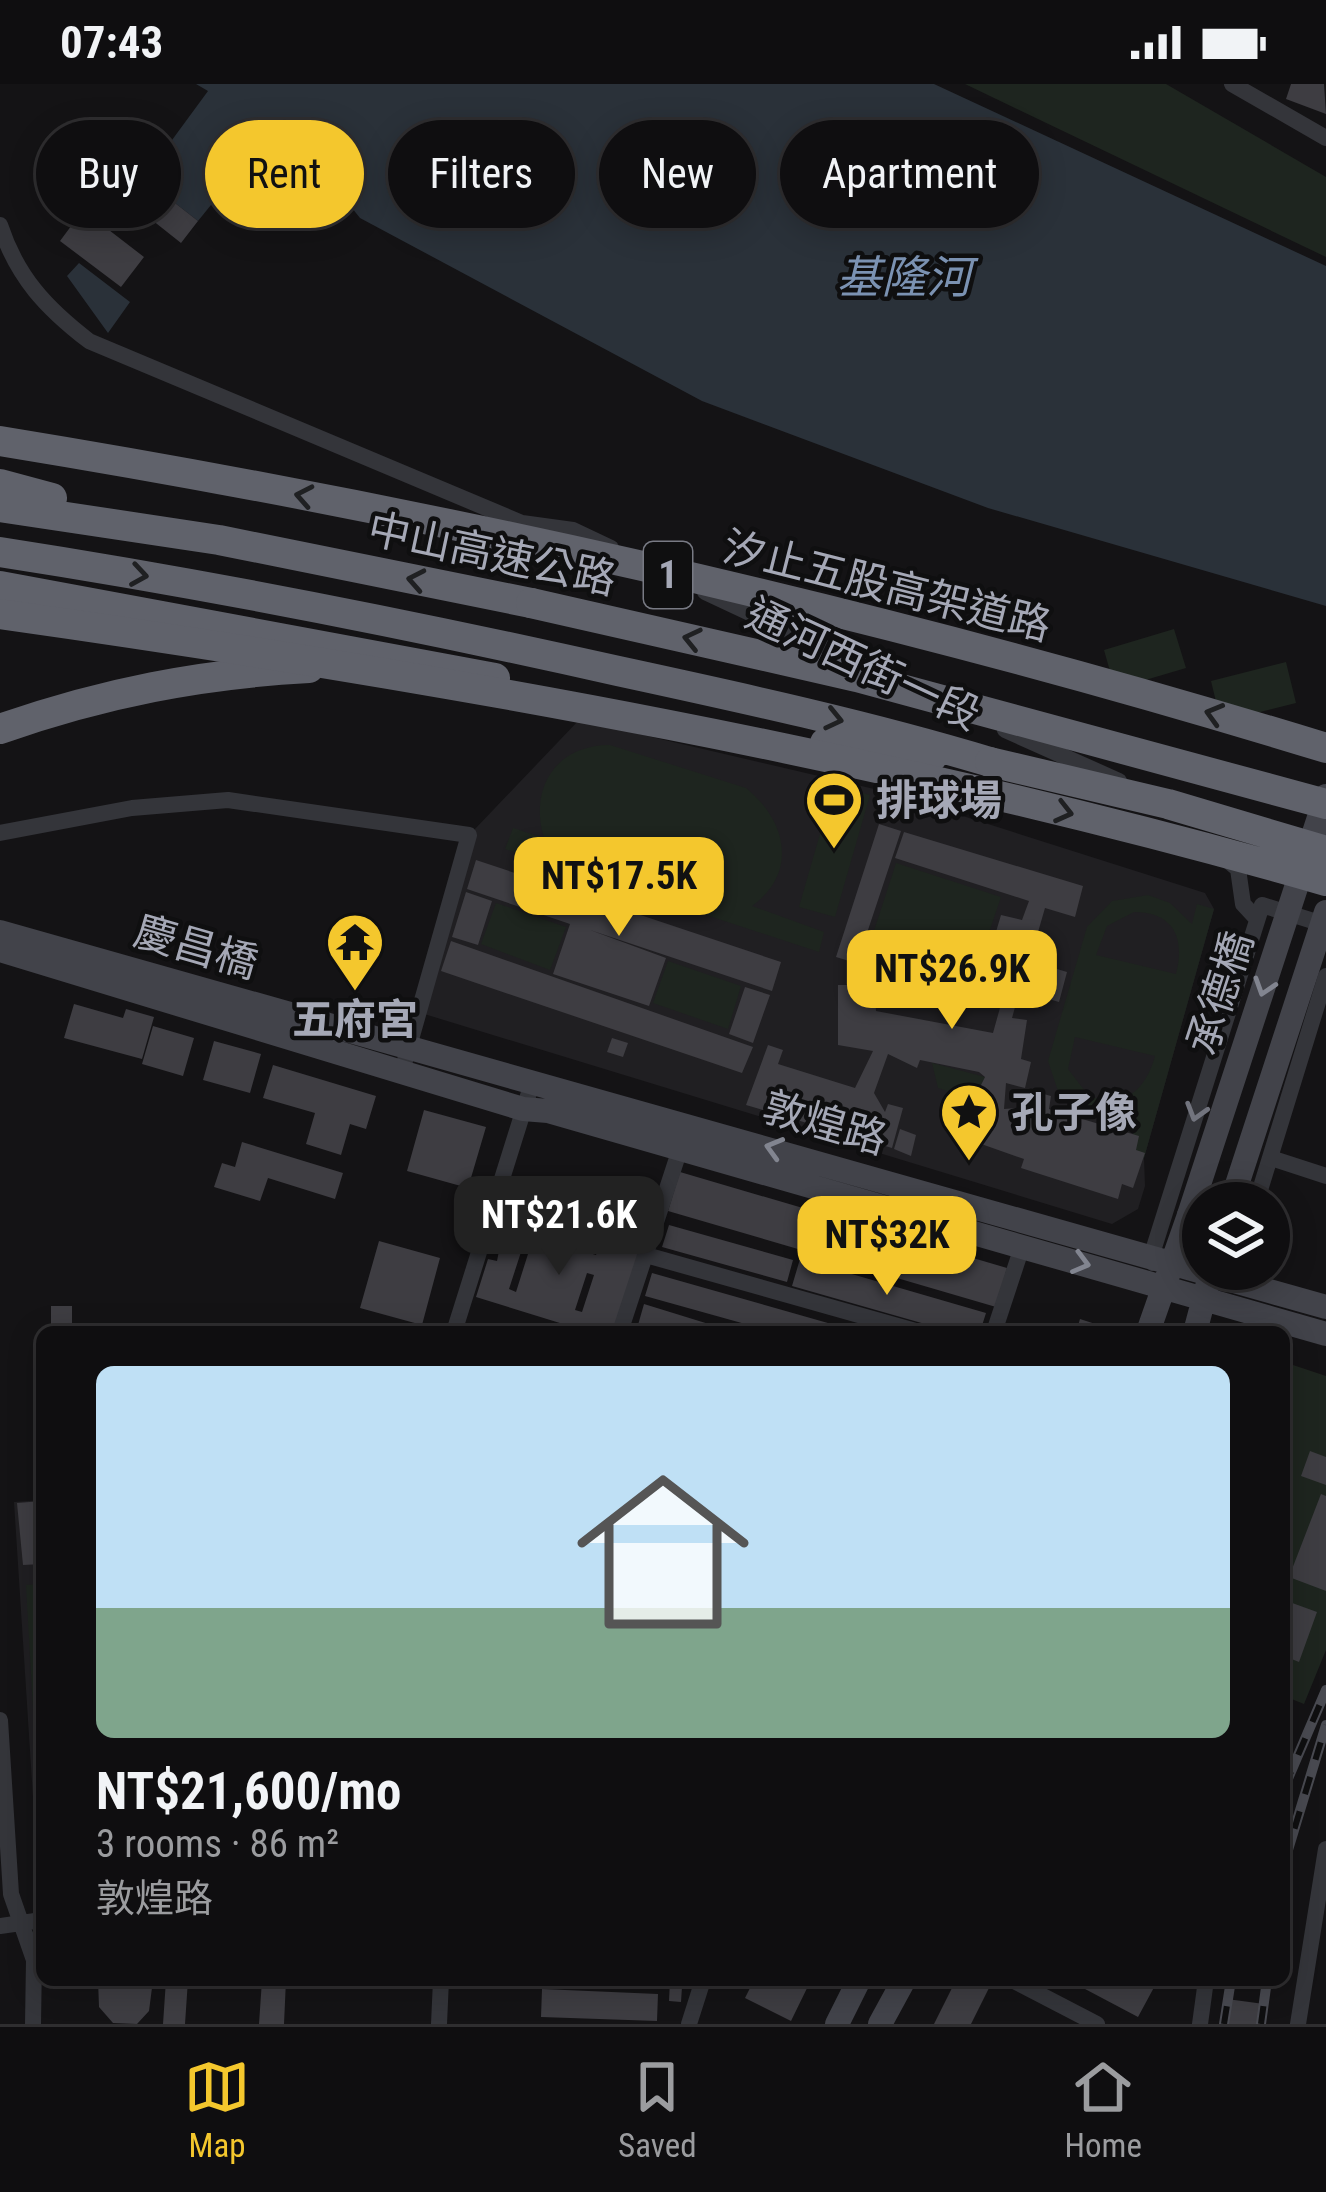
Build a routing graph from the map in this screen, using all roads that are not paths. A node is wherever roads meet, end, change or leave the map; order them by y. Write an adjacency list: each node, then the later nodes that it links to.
1 (1232, 84): 2 (street)
2 (1326, 138)
3 (0, 225): 18 (street, 通河西街一段)
4 (0, 441): 11 (highway, 汐止五股高架道路 / 1, one-way to 4, bridge)
5 (0, 484): 6 (highway, 中山高速公路)
6 (19, 503): 13 (highway, 中山高速公路 / 1, one-way to 6, bridge)
7 (12, 554): 12 (highway, 中山高速公路, one-way to 12)
8 (6, 596): 9 (highway); 16 (highway, one-way to 16, bridge)
9 (440, 668): 10 (highway); 12 (highway)
10 (1, 728)
11 (1326, 748)
12 (990, 762): 15 (highway, 中山高速公路, bridge)
13 (1326, 800): 36 (street, 承德橋, one-way to 36, bridge)
14 (0, 833): 24 (street)
15 (1326, 850)
16 (1326, 881)
17 (1326, 912): 32 (street, 承德橋, bridge)
18 (1256, 918): 19 (street); 36 (street, one-way to 36)
19 (1326, 925)
20 (0, 932): 25 (street, 慶昌橋)
21 (0, 950): 25 (street, 慶昌橋)
22 (1326, 976): 23 (street)
23 (1318, 1030): 30 (street)
24 (409, 1045): 25 (street, 敦煌路); 26 (street); 27 (street, 敦煌路)
25 (370, 1049): 26 (street, 敦煌路)
26 (402, 1071): 28 (street, 敦煌路)
27 (533, 1080): 28 (street); 36 (street, 敦煌路, one-way to 27)
28 (524, 1109): 29 (street, 敦煌路); 42 (street)
29 (680, 1149): 34 (street, 敦煌路); 35 (street)
30 (1270, 1158): 31 (street); 33 (street)
31 (1326, 1176)
32 (1238, 1182)
33 (1263, 1182)
34 (1022, 1246): 36 (street, 敦煌路, one-way to 36); 45 (street)
35 (646, 1255): 43 (street); 44 (street)
36 (1162, 1269): 37 (street, 敦煌路); 46 (street, 承德橋)
37 (1182, 1272)
38 (1213, 1290): 47 (street)
39 (1241, 1290): 48 (street, 敦煌路)
40 (1263, 1290): 41 (street, 敦煌路)
41 (1326, 1307)
42 (456, 1326)
43 (622, 1326)
44 (898, 1326)
45 (996, 1326)
46 (1149, 1326)
47 (1198, 1326)
48 (1326, 1334)
49 (0, 1720): 52 (street)
50 (1326, 1850): 67 (street)
51 (36, 1921): 52 (street)
52 (22, 1924): 53 (street); 60 (street)
53 (0, 1926)
54 (441, 1986): 61 (street)
55 (701, 1986): 62 (street)
56 (857, 1986): 63 (street)
57 (901, 1986): 64 (street)
58 (1023, 1986): 65 (street)
59 (1205, 1986): 66 (street)
60 (33, 2024)
61 (439, 2024)
62 (689, 2024)
63 (837, 2024)
64 (880, 2024)
65 (1096, 2024)
66 (1200, 2024)
67 (1298, 2024)

